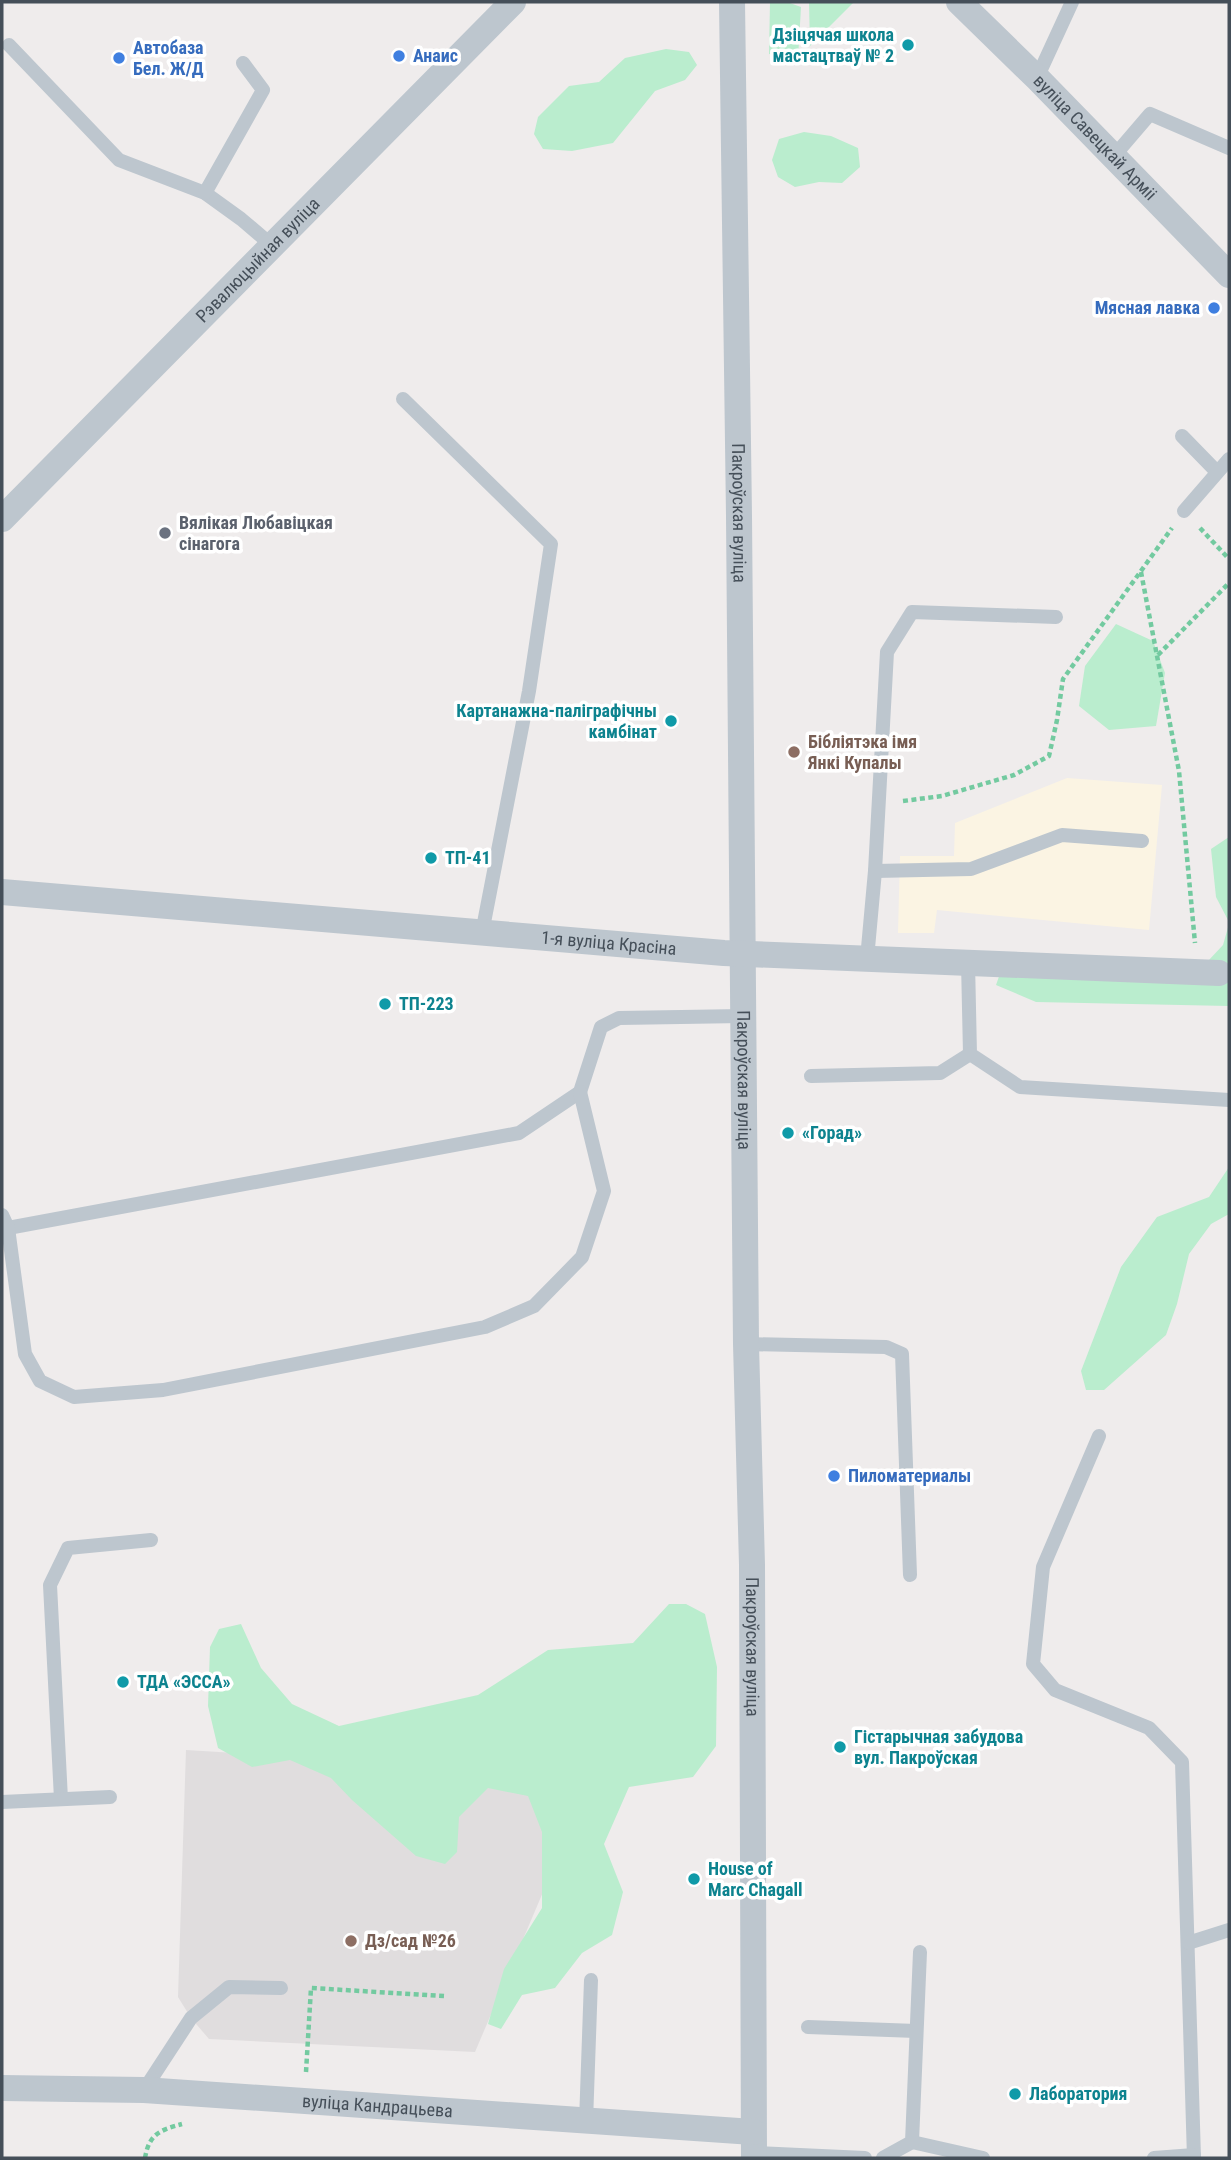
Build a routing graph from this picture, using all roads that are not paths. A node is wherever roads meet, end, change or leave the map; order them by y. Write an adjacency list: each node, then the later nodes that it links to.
1 (513, 2): 11 (street, Рэвалюцыйная вуліца)
2 (732, 2): 24 (street, Пакроўская вуліца)
3 (959, 2): 7 (street, вуліца Савецкай Арміі)
4 (1072, 2): 7 (lane)
5 (9, 45): 10 (lane)
6 (243, 63): 10 (lane)
7 (1037, 78): 9 (street, вуліца Савецкай Арміі)
8 (1229, 148): 9 (lane)
9 (1114, 156): 12 (street, вуліца Савецкай Арміі)
10 (205, 193): 11 (lane)
11 (274, 247): 18 (street, Рэвалюцыйная вуліца)
12 (1229, 275)
13 (403, 399): 23 (lane)
14 (1182, 436): 16 (lane)
15 (1229, 459): 16 (lane)
16 (1217, 472): 17 (lane)
17 (1184, 511)
18 (2, 519)
19 (1056, 617): 21 (lane)
20 (1142, 841): 21 (lane)
21 (875, 871): 25 (lane)
22 (2, 892): 23 (street, 1-я вуліца Красіна)
23 (482, 933): 24 (street, 1-я вуліца Красіна)
24 (742, 955): 25 (street, 1-я вуліца Красіна); 28 (street, Пакроўская вуліца)
25 (867, 959): 26 (street, 1-я вуліца Красіна)
26 (968, 962): 27 (street, 1-я вуліца Красіна); 29 (lane)
27 (1208, 972)
28 (743, 1016): 31 (lane); 34 (street, Пакроўская вуліца)
29 (970, 1054): 30 (lane); 32 (lane)
30 (811, 1076)
31 (580, 1092): 33 (lane); 33 (lane)
32 (1229, 1100)
33 (5, 1221)
34 (746, 1345): 37 (lane); 52 (street, Пакроўская вуліца)
35 (1100, 1436): 42 (lane)
36 (151, 1540): 39 (lane)
37 (910, 1575)
38 (110, 1797): 39 (lane)
39 (61, 1800): 40 (lane)
40 (2, 1802)
41 (1229, 1930): 42 (lane)
42 (1188, 1943): 53 (lane)
43 (920, 1952): 47 (lane)
44 (591, 1980): 50 (lane)
45 (281, 1988): 49 (lane)
46 (808, 2027): 47 (lane)
47 (916, 2031): 51 (lane)
48 (2, 2088): 49 (street, вуліца Кандрацьева)
49 (144, 2090): 50 (street, вуліца Кандрацьева)
50 (586, 2122): 52 (street, вуліца Кандрацьева)
51 (912, 2142): 55 (lane); 56 (lane)
52 (754, 2148): 54 (lane)
53 (1194, 2156): 57 (lane)
54 (865, 2158)
55 (883, 2158)
56 (983, 2158)
57 (1154, 2158)

